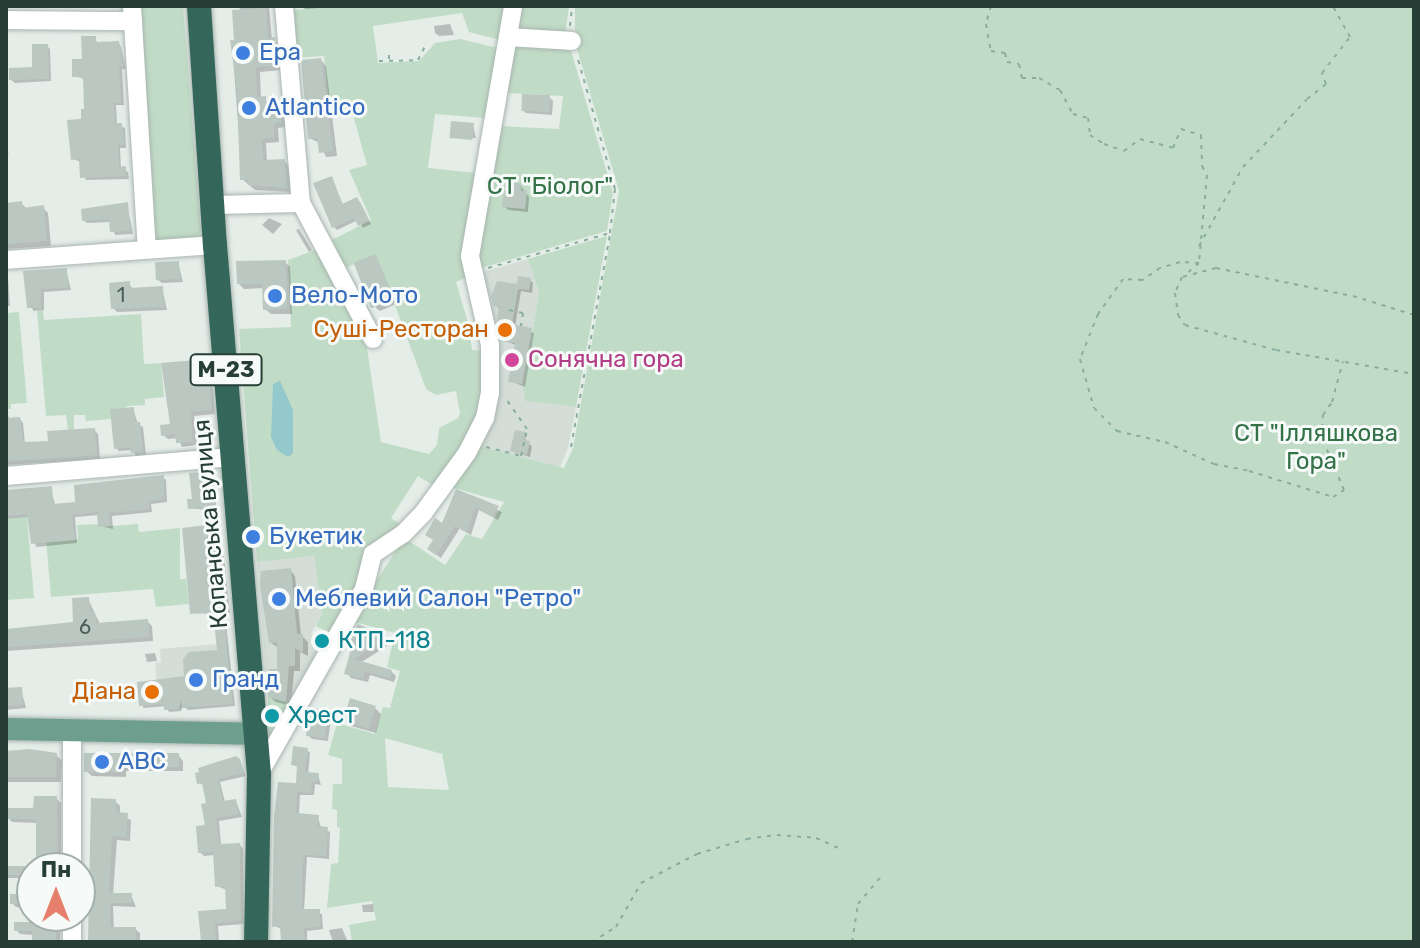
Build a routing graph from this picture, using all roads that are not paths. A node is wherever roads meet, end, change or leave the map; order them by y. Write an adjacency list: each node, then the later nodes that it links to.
1 (199, 6): 9 (highway, Копанська вулиця / М-23)
2 (284, 6): 8 (street)
3 (513, 6): 6 (street)
4 (132, 13): 5 (street); 11 (street)
5 (6, 20)
6 (509, 37): 7 (street); 21 (street)
7 (572, 41)
8 (301, 203): 9 (street); 13 (street)
9 (214, 205): 10 (highway, Копанська вулиця / М-23)
10 (215, 245): 11 (street); 14 (highway, Копанська вулиця / М-23)
11 (147, 249): 12 (street)
12 (6, 260)
13 (373, 339)
14 (232, 457): 15 (street); 16 (highway, Копанська вулиця / М-23)
15 (6, 476)
16 (254, 687): 19 (main road); 20 (highway, Копанська вулиця / М-23)
17 (6, 729): 18 (main road)
18 (72, 731): 19 (main road); 22 (street)
19 (211, 733): 20 (main road); 21 (main road)
20 (256, 734): 21 (highway, Копанська вулиця / М-23)
21 (259, 774): 23 (highway, Копанська вулиця / М-23)
22 (72, 852)
23 (256, 942)

